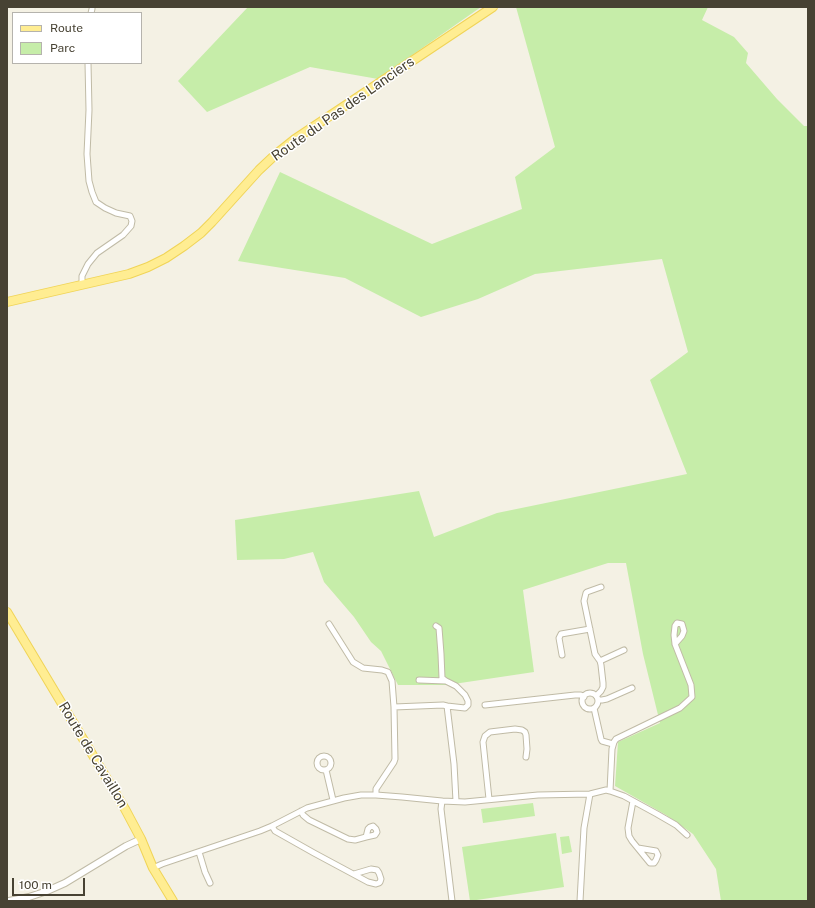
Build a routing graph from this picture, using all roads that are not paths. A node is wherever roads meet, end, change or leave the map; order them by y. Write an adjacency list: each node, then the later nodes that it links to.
1 (493, 7): 3 (main road, Route du Pas des Lanciers)
2 (88, 64): 3 (street)
3 (82, 285): 4 (main road, Route du Pas des Lanciers)
4 (7, 302)
5 (601, 587): 9 (street)
6 (7, 612): 38 (main road, Route de Cavaillon)
7 (330, 624): 21 (street)
8 (436, 626): 15 (street)
9 (590, 629): 12 (street); 13 (street)
10 (675, 644): 23 (street)
11 (624, 650): 13 (street)
12 (562, 655)
13 (600, 661): 18 (street)
14 (419, 680): 15 (street)
15 (446, 681): 20 (street)
16 (632, 688): 18 (street)
17 (584, 697): 18 (street); 19 (street); 22 (street)
18 (597, 698): 22 (street)
19 (485, 705)
20 (447, 706): 21 (street); 33 (street)
21 (394, 707): 28 (street)
22 (594, 708): 23 (street)
23 (613, 744): 26 (street)
24 (526, 757): 29 (street)
25 (326, 770): 30 (street)
26 (610, 791): 27 (street); 32 (street)
27 (590, 794): 29 (street); 47 (street)
28 (376, 795): 30 (street); 31 (street)
29 (489, 799): 33 (street)
30 (333, 800): 34 (street)
31 (442, 801): 33 (street); 46 (street)
32 (633, 801): 36 (street); 39 (street)
33 (456, 802)
34 (301, 811): 35 (street); 37 (street)
35 (272, 826): 40 (street); 42 (street)
36 (687, 835)
37 (366, 837)
38 (141, 839): 41 (main road, Route de Cavaillon); 44 (street)
39 (638, 848)
40 (199, 852): 41 (street); 43 (street)
41 (153, 868): 45 (main road, Route de Cavaillon)
42 (354, 874): 42 (street)
43 (210, 883)
44 (9, 901)
45 (173, 901)
46 (452, 901)
47 (580, 901)

